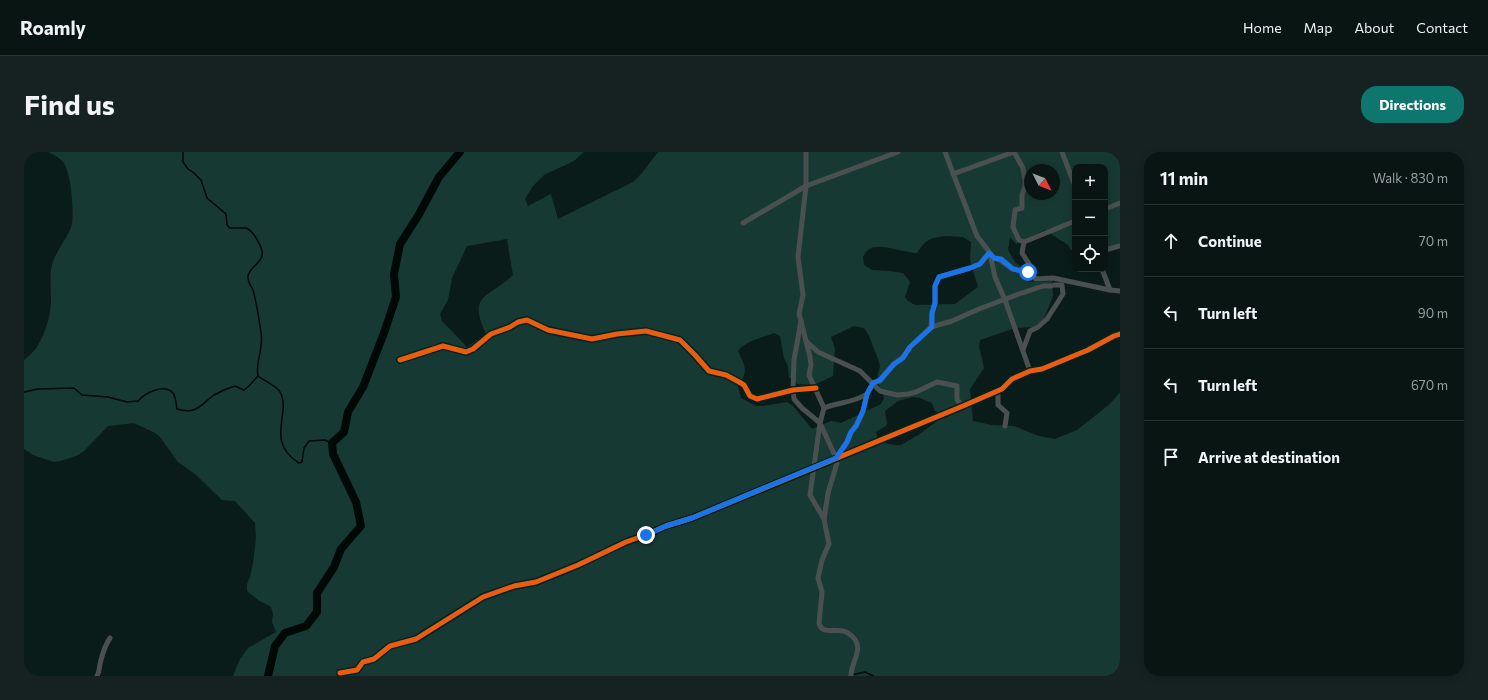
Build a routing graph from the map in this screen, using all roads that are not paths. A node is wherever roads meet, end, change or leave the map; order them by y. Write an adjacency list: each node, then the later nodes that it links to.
1 (806, 152): 8 (street)
2 (898, 152): 8 (street)
3 (945, 152): 6 (street)
4 (1014, 152): 6 (street); 13 (street)
5 (1062, 152): 7 (street)
6 (954, 174): 16 (street)
7 (1072, 178)
8 (806, 186): 12 (street); 22 (street)
9 (1120, 203): 10 (street)
10 (1108, 208)
11 (1072, 222): 13 (street)
12 (743, 223)
13 (1024, 242): 17 (street)
14 (1120, 246): 15 (street)
15 (1108, 249)
16 (989, 253): 19 (street); 21 (street); 23 (street)
17 (1031, 267)
18 (1103, 272): 19 (street)
19 (1110, 290): 20 (street)
20 (1120, 291)
21 (1005, 300): 23 (street); 26 (street); 26 (street)
22 (801, 321): 25 (street); 32 (street)
23 (932, 327): 29 (street)
24 (1120, 334): 28 (street)
25 (807, 342): 29 (street); 30 (street)
26 (1023, 350): 28 (street)
27 (400, 360): 32 (street)
28 (1030, 371): 31 (street)
29 (873, 383): 33 (street); 34 (street)
30 (816, 388): 32 (street); 35 (street)
31 (1002, 389): 34 (street); 37 (street)
32 (793, 390): 36 (street)
33 (867, 394): 35 (street); 38 (street)
34 (963, 406): 38 (street)
35 (824, 408): 36 (street)
36 (820, 423): 38 (street); 39 (street)
37 (1005, 426)
38 (836, 458): 39 (street); 40 (street)
39 (813, 468): 40 (street); 42 (street)
40 (824, 519): 44 (street)
41 (110, 638): 43 (street)
42 (340, 673)
43 (96, 676)
44 (851, 676)

